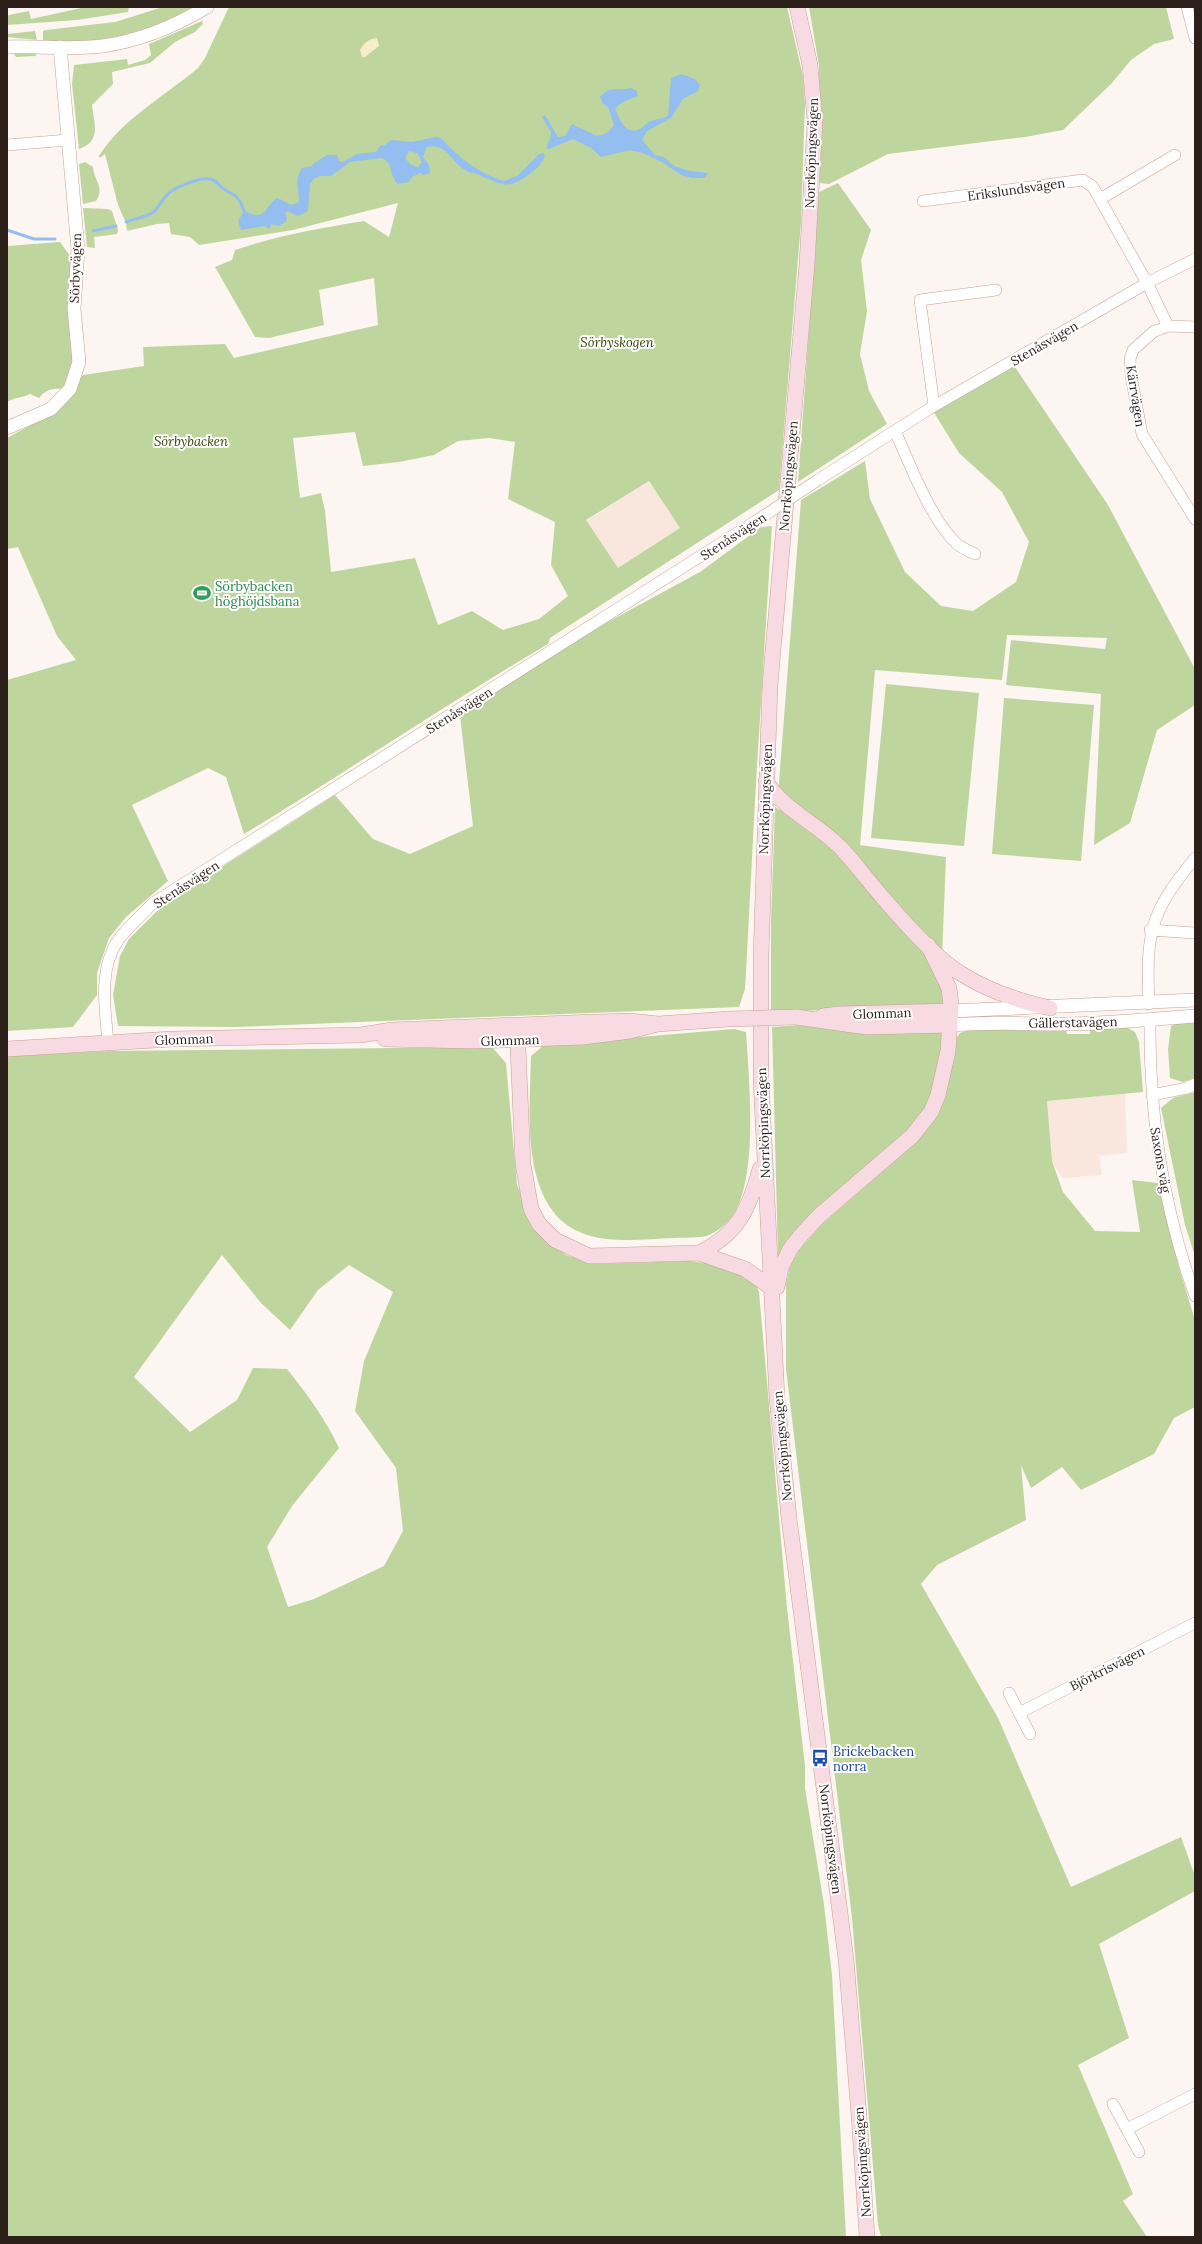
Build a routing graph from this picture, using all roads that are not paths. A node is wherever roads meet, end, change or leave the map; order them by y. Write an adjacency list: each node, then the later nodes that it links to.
1 (207, 7): 6 (street)
2 (797, 7): 22 (main road, Norrköpingsvägen)
3 (1187, 7): 4 (street)
4 (1195, 38)
5 (7, 47): 6 (street)
6 (60, 47): 7 (street, Sörbyvägen)
7 (68, 140): 8 (street); 18 (street, Sörbyvägen)
8 (7, 145)
9 (1175, 155): 10 (street)
10 (1100, 199): 11 (street, Erikslundsvägen); 13 (street, Erikslundsvägen)
11 (923, 201)
12 (1195, 259): 13 (street, Stenåsvägen)
13 (1147, 283): 15 (street, Erikslundsvägen); 17 (street, Stenåsvägen)
14 (996, 290): 17 (street)
15 (1168, 326): 16 (street); 20 (street, Kärrvägen)
16 (1195, 327)
17 (934, 406): 19 (street, Stenåsvägen)
18 (7, 428)
19 (895, 431): 21 (street); 34 (street, Stenåsvägen, bridge)
20 (1195, 519)
21 (975, 554)
22 (766, 781): 26 (main road); 38 (main road, Norrköpingsvägen)
23 (1195, 858): 24 (street)
24 (1150, 930): 25 (street); 28 (street)
25 (1195, 933)
26 (928, 945): 29 (main road); 31 (main road)
27 (1195, 1000): 28 (street, Gällerstavägen)
28 (1149, 1004): 29 (street, Gällerstavägen); 32 (street)
29 (1050, 1008): 31 (street, Gällerstavägen)
30 (1195, 1016): 32 (street, Gällerstavägen)
31 (951, 1018): 32 (street, Gällerstavägen); 33 (main road, Glomman, bridge); 42 (main road)
32 (1150, 1020): 37 (street, Saxons väg)
33 (517, 1032): 34 (main road, Glomman); 39 (main road)
34 (108, 1042): 35 (main road, Glomman)
35 (7, 1049)
36 (1195, 1084): 37 (street)
37 (1152, 1095): 41 (street, Saxons väg)
38 (764, 1154): 39 (main road); 40 (main road, Norrköpingsvägen)
39 (699, 1253): 40 (main road)
40 (772, 1288): 42 (main road, Norrköpingsvägen)
41 (1195, 1296)
42 (774, 1309): 51 (main road, Norrköpingsvägen)
43 (1195, 1623): 45 (street, Björkrisvägen)
44 (1009, 1693): 45 (street)
45 (1020, 1713): 46 (street)
46 (1030, 1734)
47 (1195, 2094): 49 (street)
48 (1113, 2104): 49 (street)
49 (1127, 2129): 50 (street)
50 (1139, 2152)
51 (866, 2237)

